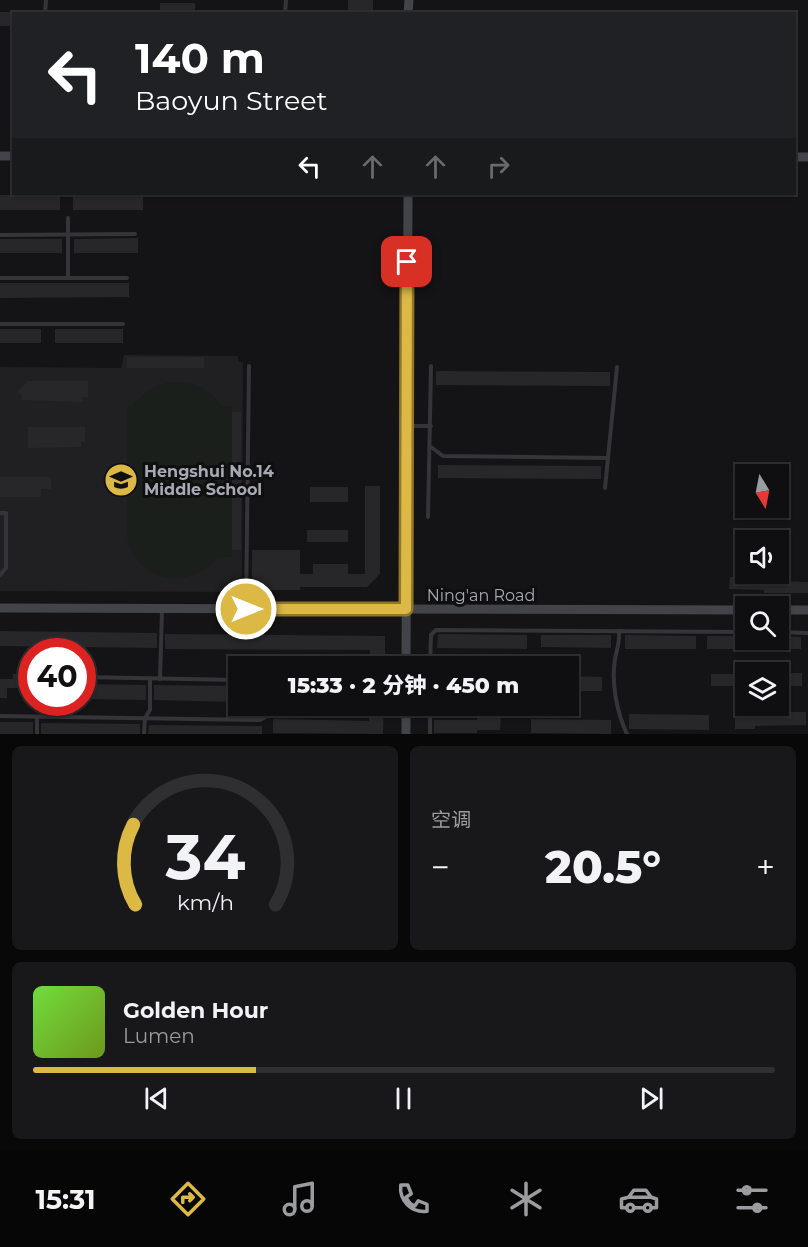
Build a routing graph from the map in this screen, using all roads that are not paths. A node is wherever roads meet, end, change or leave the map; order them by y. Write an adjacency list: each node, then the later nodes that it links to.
1 (408, 195): 14 (street)
2 (68, 218): 3 (lane)
3 (68, 234): 4 (lane); 5 (lane); 7 (lane)
4 (135, 234)
5 (0, 235)
6 (0, 278): 7 (lane)
7 (68, 278): 8 (lane)
8 (127, 278)
9 (0, 324): 10 (lane)
10 (123, 324)
11 (249, 366): 24 (lane)
12 (431, 366): 15 (lane)
13 (617, 366): 17 (lane)
14 (406, 426): 15 (lane); 25 (street)
15 (431, 426): 16 (lane)
16 (431, 447): 17 (lane); 20 (lane)
17 (608, 458): 18 (lane)
18 (605, 488)
19 (0, 513): 21 (lane)
20 (428, 517)
21 (0, 575)
22 (0, 608): 23 (street, Ning'an Road)
23 (162, 609): 24 (street, Ning'an Road); 37 (lane)
24 (246, 609): 25 (street, Ning'an Road)
25 (406, 609): 26 (street, Ning'an Road); 33 (street)
26 (735, 610)
27 (789, 610): 28 (street)
28 (808, 610)
29 (620, 631): 30 (lane); 34 (lane); 50 (lane)
30 (735, 632)
31 (789, 632): 32 (lane)
32 (808, 633)
33 (406, 656)
34 (430, 656)
35 (96, 677): 36 (lane)
36 (150, 678): 37 (lane); 45 (lane)
37 (160, 679): 38 (lane)
38 (228, 680)
39 (0, 716): 40 (lane)
40 (18, 716)
41 (37, 716): 45 (lane); 46 (lane)
42 (267, 716): 45 (lane)
43 (406, 716): 48 (street)
44 (430, 716): 49 (lane)
45 (144, 718): 47 (lane)
46 (37, 734)
47 (144, 734)
48 (406, 734)
49 (430, 734)
50 (627, 734)

